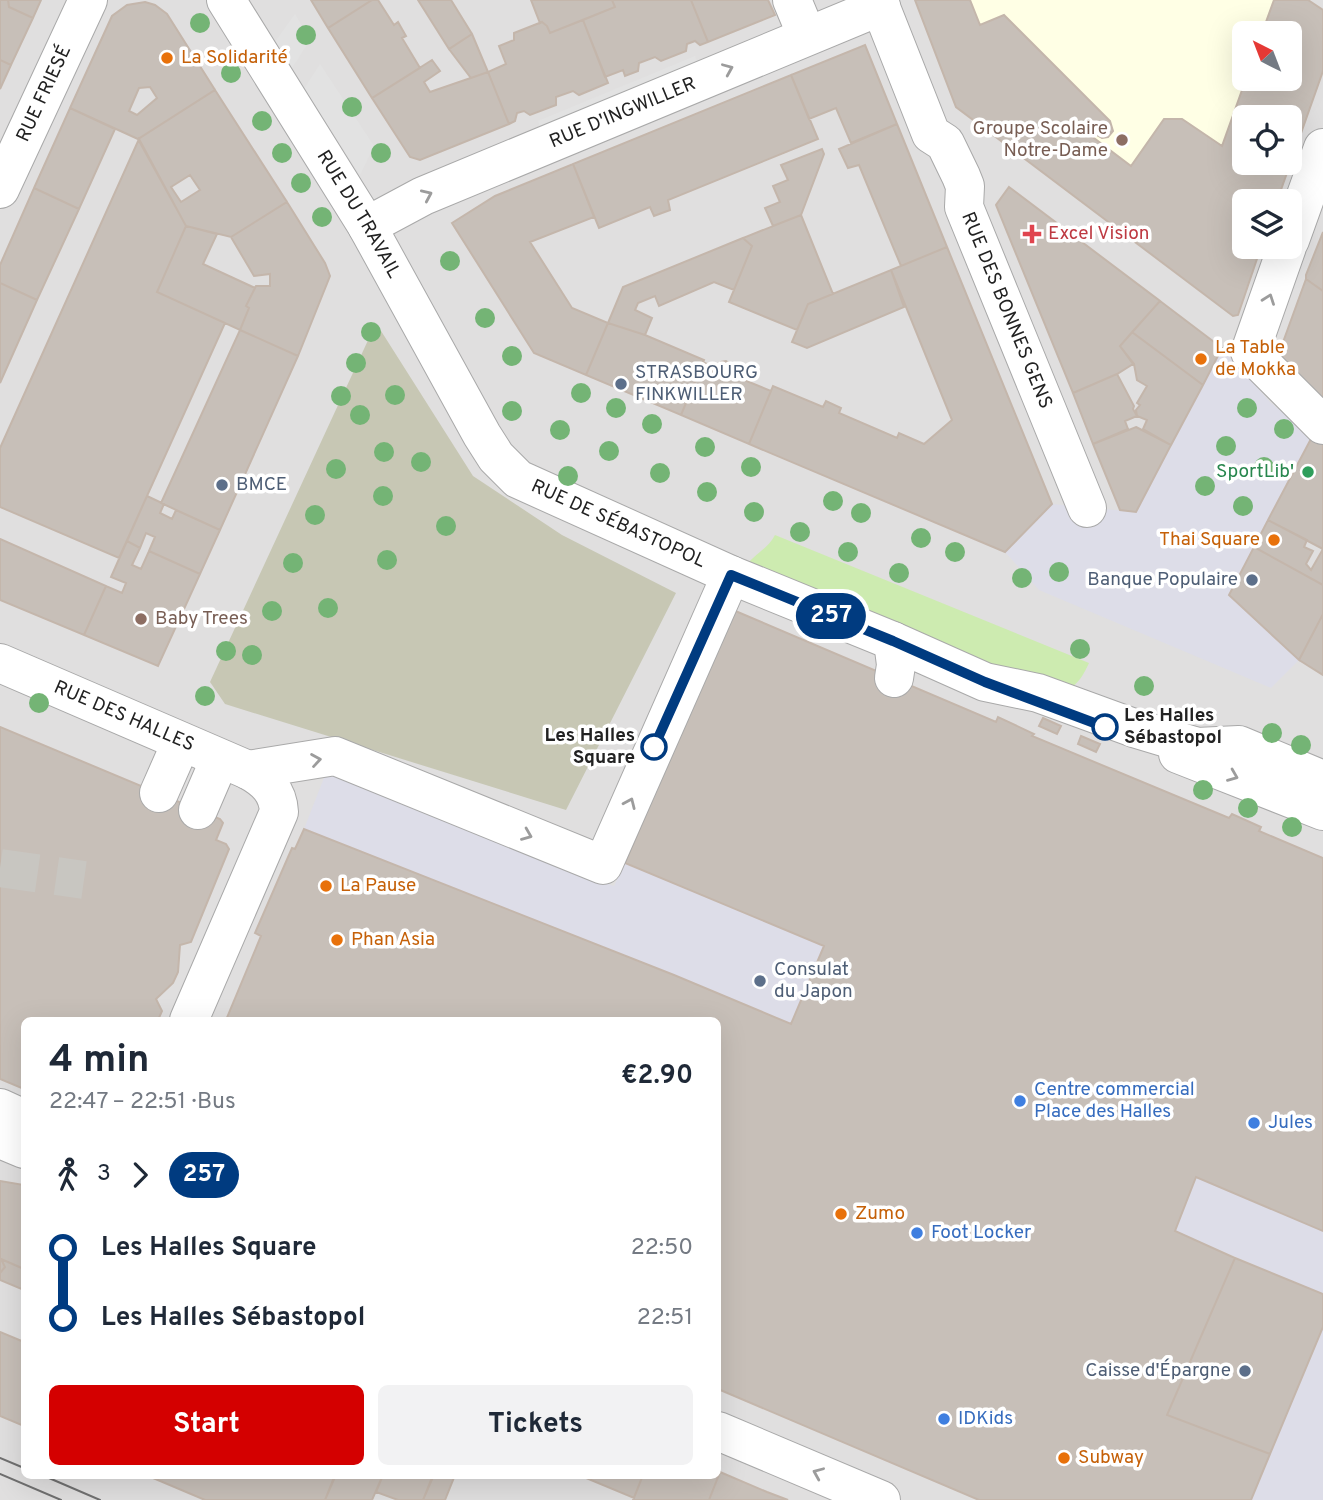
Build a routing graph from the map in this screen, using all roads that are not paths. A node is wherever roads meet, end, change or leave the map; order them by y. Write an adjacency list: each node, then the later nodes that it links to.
1 (88, 0): 7 (street, RUE FRIESÉ)
2 (226, 0): 9 (street, RUE DU TRAVAIL)
3 (792, 0): 5 (street)
4 (879, 3): 5 (street, RUE D'INGWILLER); 13 (street, RUE DES BONNES GENS)
5 (807, 36): 9 (street, RUE D'INGWILLER, one-way to 5)
6 (1323, 148): 8 (street)
7 (0, 189)
8 (1302, 207)
9 (367, 226): 12 (street, RUE DU TRAVAIL)
10 (1283, 259): 11 (street, one-way to 10)
11 (1323, 425)
12 (482, 435): 14 (street, RUE DE SÉBASTOPOL)
13 (1087, 508)
14 (731, 575): 16 (street, RUE DE SÉBASTOPOL); 18 (street, one-way to 14)
15 (0, 663): 17 (street, RUE DES HALLES)
16 (985, 682): 19 (street, RUE DE SÉBASTOPOL); 22 (street, one-way to 22)
17 (181, 743): 18 (street, RUE DES HALLES); 20 (street)
18 (234, 764): 21 (street); 23 (street)
19 (1323, 780)
20 (159, 793)
21 (198, 810)
22 (1323, 811)
23 (190, 1017)
24 (0, 1108): 25 (street)
25 (21, 1118)
26 (0, 1139): 27 (street)
27 (21, 1148)
28 (721, 1432): 29 (street, one-way to 28)
29 (881, 1500)

